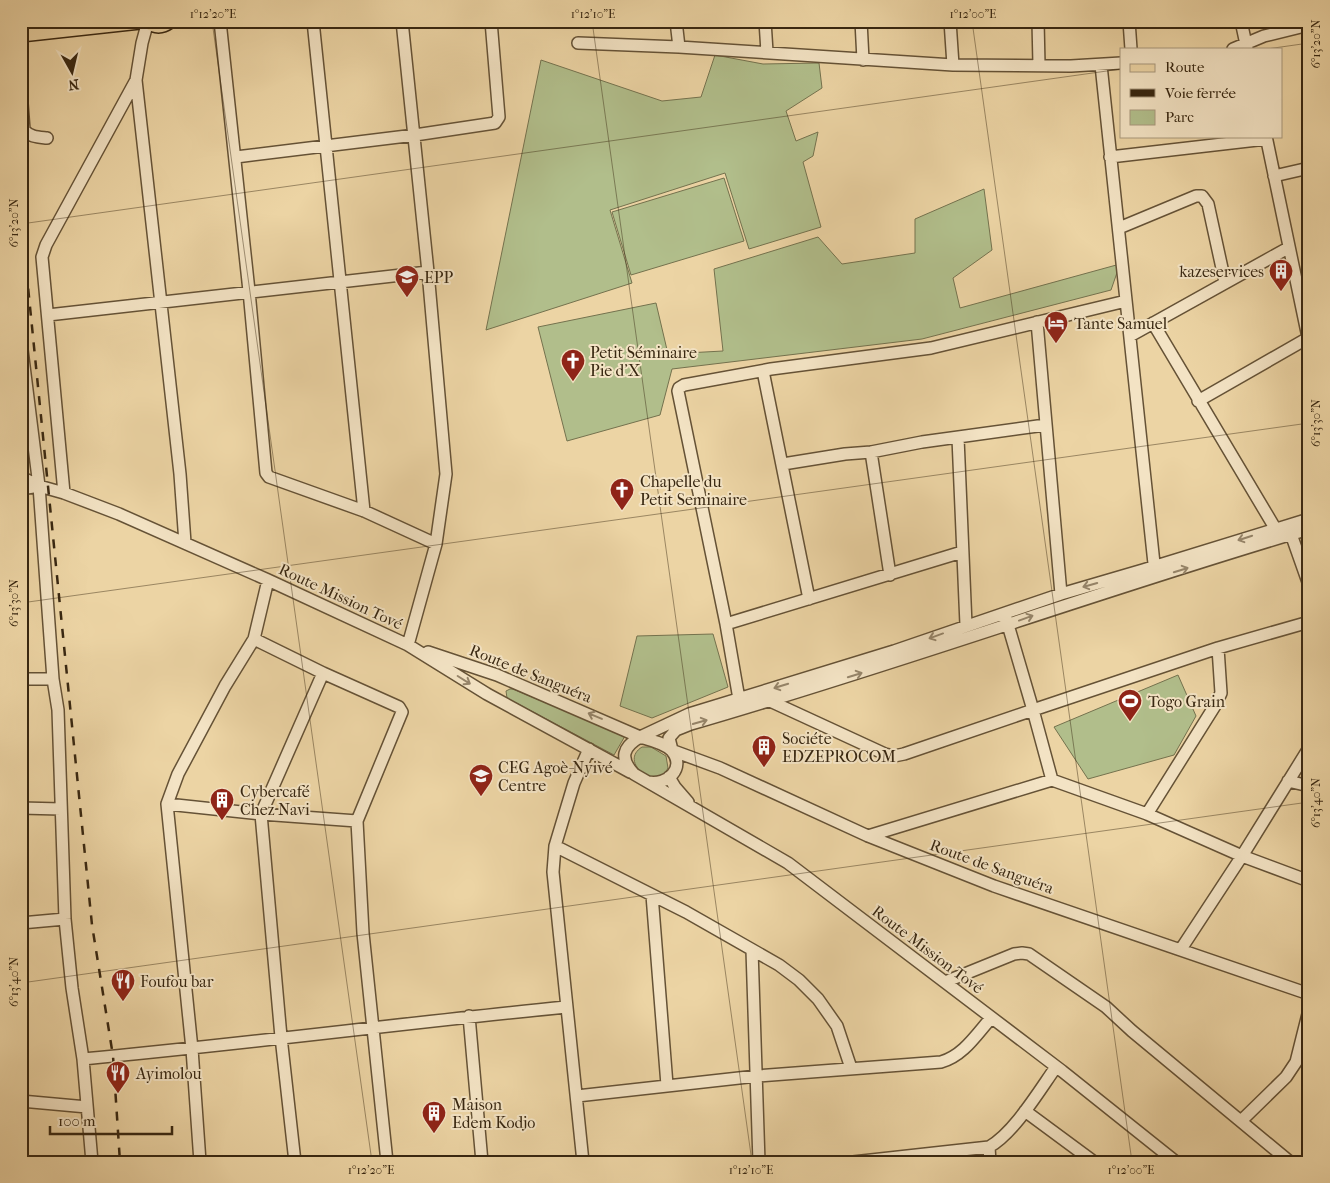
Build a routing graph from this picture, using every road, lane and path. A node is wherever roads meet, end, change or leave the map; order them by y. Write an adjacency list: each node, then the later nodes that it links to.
1 (49, 21): 15 (main road)
2 (140, 21): 17 (main road)
3 (220, 21): 34 (street)
4 (313, 21): 33 (street)
5 (402, 21): 30 (street)
6 (490, 21): 30 (street)
7 (676, 21): 20 (street)
8 (765, 21): 22 (street)
9 (861, 21): 23 (street)
10 (950, 21): 25 (street)
11 (1038, 21): 26 (street)
12 (1130, 21): 21 (street)
13 (1240, 21): 19 (street)
14 (155, 22): 28 (street)
15 (21, 24)
16 (1309, 25): 19 (street)
17 (21, 34)
18 (578, 43): 20 (street)
19 (1246, 46)
20 (679, 47): 22 (street)
21 (1131, 48)
22 (767, 52): 23 (street)
23 (863, 60): 25 (street)
24 (1120, 63): 27 (street)
25 (952, 65): 26 (street)
26 (1039, 65): 27 (street)
27 (1101, 65): 35 (street)
28 (136, 80): 45 (street); 46 (street)
29 (21, 91): 31 (street)
30 (415, 135): 33 (street); 40 (street)
31 (46, 138)
32 (1266, 138): 35 (street); 37 (street)
33 (326, 146): 34 (street); 41 (street)
34 (236, 157): 43 (street)
35 (1110, 157): 38 (street)
36 (1309, 168): 37 (street)
37 (1274, 176): 39 (street)
38 (1120, 228): 42 (street); 44 (street)
39 (1288, 248): 42 (street); 47 (street)
40 (428, 272): 41 (street); 69 (street)
41 (340, 281): 43 (street); 63 (street)
42 (1225, 282): 49 (street)
43 (249, 291): 45 (street); 63 (street)
44 (1126, 300): 48 (street); 50 (street)
45 (161, 303): 46 (street); 68 (street)
46 (48, 315): 62 (street)
47 (1306, 320): 51 (street)
48 (1037, 322): 53 (street); 55 (street)
49 (1153, 323): 50 (street); 54 (street)
50 (1130, 336): 71 (street)
51 (1308, 340): 54 (street)
52 (21, 342): 60 (street)
53 (763, 371): 58 (street); 79 (street)
54 (1198, 401): 65 (street)
55 (1045, 425): 56 (street); 75 (street)
56 (958, 438): 57 (street); 70 (street)
57 (871, 452): 58 (street); 72 (street)
58 (783, 464): 76 (street)
59 (21, 477): 60 (street, Route Mission Tové)
60 (39, 486): 61 (street); 62 (street, Route Mission Tové); 88 (street)
61 (21, 489)
62 (64, 493): 68 (street, Route Mission Tové)
63 (364, 511): 69 (street)
64 (1309, 518): 65 (street)
65 (1275, 528): 71 (street, one-way to 71)
66 (1309, 529): 67 (street)
67 (1292, 534): 71 (street, one-way to 67); 74 (street)
68 (185, 543): 73 (street, Route Mission Tové)
69 (436, 544): 83 (street)
70 (962, 552): 72 (street); 81 (street)
71 (1155, 572): 75 (street, one-way to 75); 80 (street, one-way to 71)
72 (890, 575): 76 (street)
73 (268, 580): 82 (street); 83 (street, Route Mission Tové)
74 (1309, 585)
75 (1061, 594): 77 (street)
76 (809, 598): 79 (street)
77 (1004, 613): 80 (street); 81 (street)
78 (1309, 622): 84 (street)
79 (726, 624): 90 (street)
80 (1008, 625): 91 (street, one-way to 80); 92 (street)
81 (966, 626): 90 (street, one-way to 90)
82 (254, 640): 85 (street); 105 (street)
83 (408, 645): 86 (street, Route de Sanguéra); 89 (street, Route Mission Tové, one-way to 89)
84 (1218, 648): 92 (street); 110 (street)
85 (323, 673): 109 (street); 111 (street)
86 (496, 675): 89 (street); 93 (street, Route de Sanguéra, one-way to 86)
87 (21, 679): 88 (street)
88 (53, 679): 107 (street)
89 (487, 694): 95 (street, Route Mission Tové)
90 (739, 699): 93 (street)
91 (770, 701): 92 (street); 96 (street, one-way to 91)
92 (1032, 710): 101 (street)
93 (640, 737): 96 (street, Route de Sanguéra); 99 (street)
94 (1309, 748): 102 (street)
95 (589, 749): 99 (street, Route Mission Tové); 113 (street)
96 (671, 750): 97 (street); 98 (street, Route de Sanguéra)
97 (676, 766): 98 (street); 100 (street)
98 (720, 768): 112 (street, Route de Sanguéra)
99 (634, 774): 103 (street, Route Mission Tové)
100 (671, 777): 103 (street); 108 (street)
101 (1052, 780): 110 (street); 112 (street)
102 (1288, 781): 104 (street); 114 (street)
103 (648, 782): 108 (street, Route Mission Tové)
104 (1309, 786)
105 (167, 804): 109 (street); 129 (street)
106 (21, 808): 107 (street)
107 (61, 809): 117 (street)
108 (697, 812): 121 (street, Route Mission Tové)
109 (261, 814): 111 (street); 128 (street)
110 (1147, 814): 114 (street)
111 (356, 821): 127 (street)
112 (868, 836): 119 (street, Route de Sanguéra)
113 (554, 846): 116 (street); 123 (street)
114 (1242, 856): 115 (street); 119 (street)
115 (1309, 881)
116 (652, 895): 120 (street); 134 (street)
117 (65, 919): 118 (street); 130 (street)
118 (21, 922)
119 (1181, 949): 122 (street, Route de Sanguéra)
120 (752, 950): 132 (street); 133 (street)
121 (944, 982): 126 (street, Route Mission Tové); 139 (street)
122 (1309, 994)
123 (566, 1007): 125 (street); 135 (street)
124 (1309, 1010): 139 (street)
125 (469, 1016): 127 (street); 145 (street)
126 (991, 1018): 131 (street, Route Mission Tové); 132 (street)
127 (373, 1029): 128 (street); 144 (street)
128 (281, 1037): 129 (street); 143 (street)
129 (192, 1049): 130 (street); 142 (street)
130 (83, 1059): 137 (street)
131 (1056, 1067): 138 (street); 151 (street, Route Mission Tové)
132 (851, 1068): 133 (street)
133 (758, 1076): 134 (street); 147 (street)
134 (667, 1085): 135 (street)
135 (577, 1096): 146 (street)
136 (21, 1101): 137 (street)
137 (87, 1107): 141 (street)
138 (1025, 1111): 140 (street); 150 (street)
139 (1241, 1121): 152 (street)
140 (989, 1148): 148 (street); 149 (street)
141 (92, 1162)
142 (200, 1162)
143 (295, 1162)
144 (387, 1162)
145 (482, 1162)
146 (583, 1162)
147 (759, 1162)
148 (853, 1162)
149 (990, 1162)
150 (1094, 1162)
151 (1176, 1162)
152 (1290, 1162)

